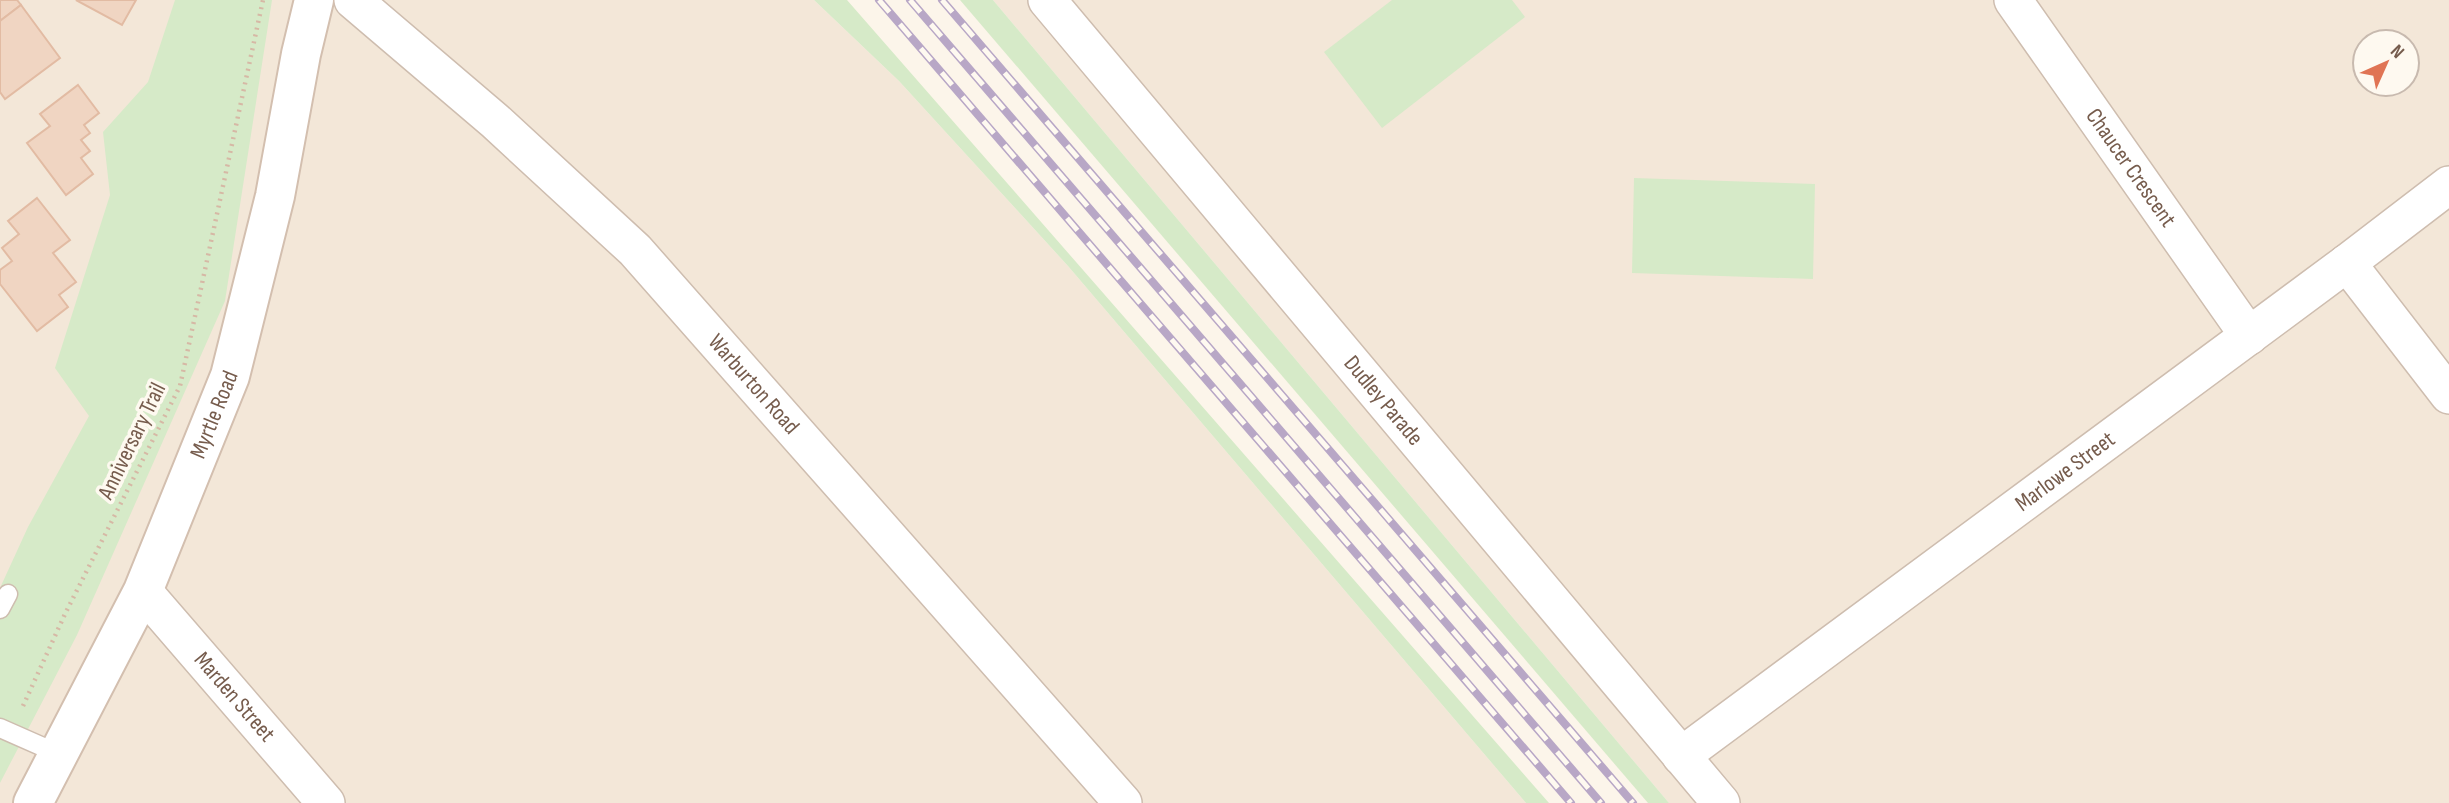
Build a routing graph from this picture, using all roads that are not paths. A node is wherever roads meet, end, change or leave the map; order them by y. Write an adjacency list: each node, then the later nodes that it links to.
1 (314, 0): 9 (street, Myrtle Road)
2 (353, 0): 15 (street, Warburton Road)
3 (1047, 0): 12 (street, Dudley Parade)
4 (2014, 0): 7 (street, Chaucer Crescent)
5 (2449, 184): 6 (street, Marlowe Street)
6 (2347, 264): 7 (street, Marlowe Street); 8 (street)
7 (2249, 336): 12 (street, Marlowe Street)
8 (2449, 395)
9 (143, 591): 11 (street, Myrtle Road); 14 (street, Marden Street)
10 (6, 730): 11 (lane)
11 (59, 754): 13 (street, Myrtle Road)
12 (1681, 757): 16 (street, Dudley Parade)
13 (33, 803)
14 (326, 803)
15 (1123, 803)
16 (1721, 803)

